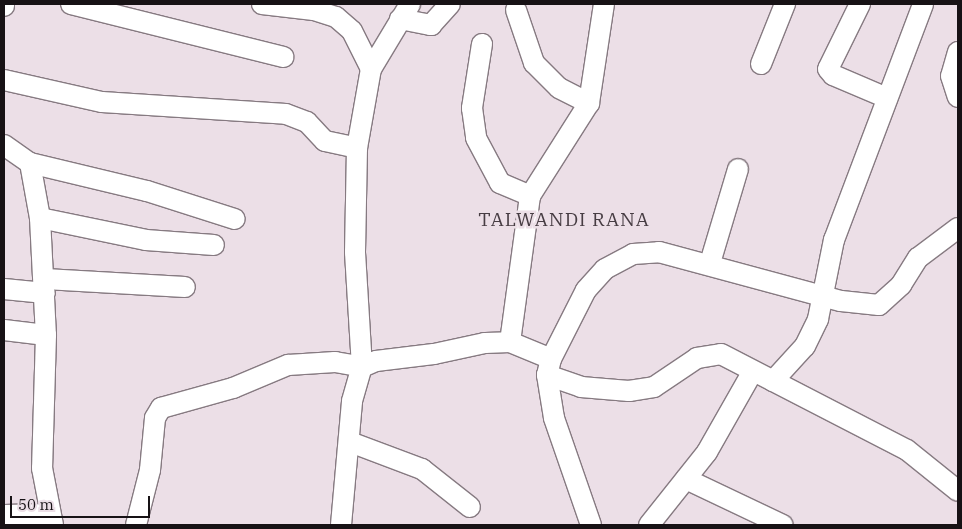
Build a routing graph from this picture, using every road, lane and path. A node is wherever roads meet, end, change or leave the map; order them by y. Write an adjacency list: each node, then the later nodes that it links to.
1 (72, 4): 13 (street)
2 (262, 4): 9 (street)
3 (450, 4): 10 (street)
4 (604, 4): 19 (street)
5 (786, 4): 14 (street)
6 (860, 4): 18 (street)
7 (922, 4): 18 (street)
8 (516, 10): 19 (street)
9 (338, 11): 15 (street)
10 (405, 11): 15 (street)
11 (482, 44): 24 (street)
12 (958, 52): 17 (street)
13 (282, 57)
14 (761, 64)
15 (371, 69): 21 (street)
16 (4, 80): 21 (street)
17 (958, 97)
18 (887, 98): 33 (street)
19 (589, 103): 24 (street)
20 (4, 145): 22 (street)
21 (357, 148): 37 (street)
22 (30, 163): 25 (street); 26 (street)
23 (738, 169): 29 (street)
24 (530, 196): 36 (street)
25 (40, 218): 28 (street); 30 (street)
26 (235, 219)
27 (958, 228): 33 (street)
28 (214, 245)
29 (710, 263): 33 (street); 38 (street)
30 (44, 286): 31 (street); 32 (street); 35 (street)
31 (185, 287)
32 (4, 289)
33 (821, 296): 40 (street)
34 (4, 330): 35 (street)
35 (46, 335): 46 (street)
36 (510, 342): 37 (street); 38 (street)
37 (362, 367): 41 (street); 47 (street)
38 (549, 367): 39 (street); 49 (street)
39 (753, 371): 40 (street); 42 (street)
40 (773, 381): 43 (street)
41 (350, 442): 44 (street); 48 (street)
42 (686, 479): 50 (street); 51 (street)
43 (958, 491)
44 (470, 507)
45 (4, 516): 46 (street)
46 (51, 520)
47 (136, 525)
48 (341, 525)
49 (591, 525)
50 (649, 525)
51 (783, 525)

